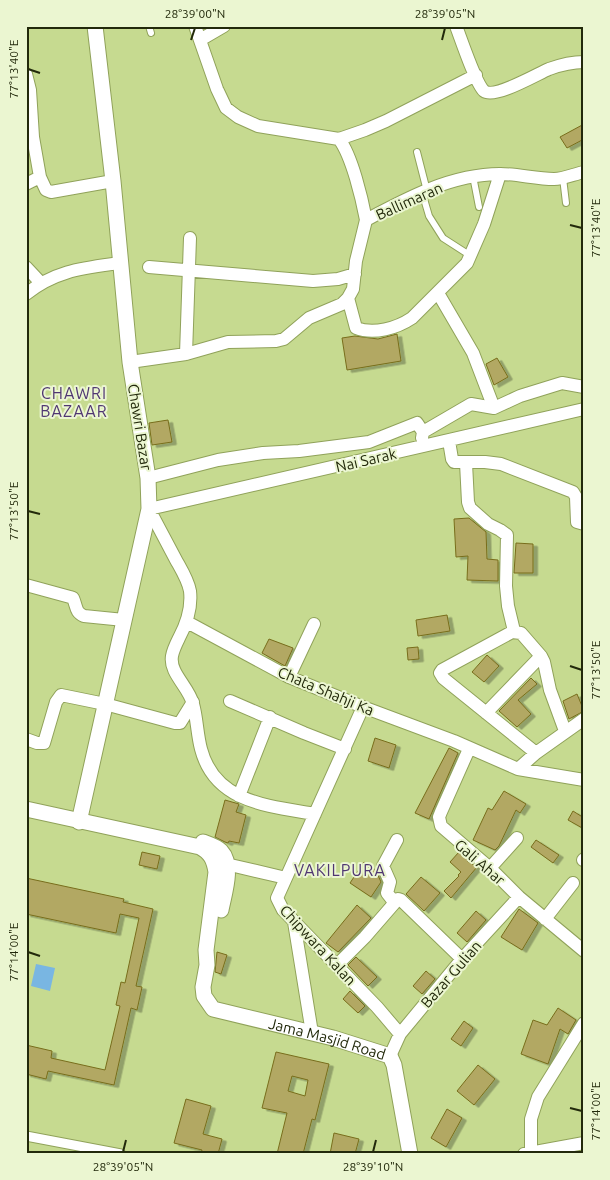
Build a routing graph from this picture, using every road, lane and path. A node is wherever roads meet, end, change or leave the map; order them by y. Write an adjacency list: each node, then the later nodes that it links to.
1 (96, 26): 17 (street, Chawri Bazar)
2 (195, 26): 5 (street)
3 (224, 26): 5 (street)
4 (456, 26): 8 (street)
5 (200, 40): 10 (street)
6 (584, 62): 8 (street)
7 (26, 74): 9 (street)
8 (476, 75): 10 (street)
9 (30, 134): 15 (street)
10 (339, 139): 22 (street)
11 (417, 152): 19 (lane)
12 (584, 172): 16 (street, Ballimaran)
13 (500, 174): 14 (street, Ballimaran); 16 (street, Ballimaran); 24 (street)
14 (473, 176): 19 (street, Ballimaran); 21 (lane)
15 (40, 177): 17 (street); 18 (street)
16 (563, 178): 20 (lane)
17 (114, 181): 25 (street, Chawri Bazar)
18 (26, 184)
19 (425, 191): 22 (street, Ballimaran); 24 (lane)
20 (566, 203)
21 (479, 207)
22 (366, 220): 29 (street, Ballimaran)
23 (190, 238): 28 (street)
24 (471, 256): 31 (street)
25 (120, 263): 30 (street); 35 (street, Chawri Bazar)
26 (26, 267): 30 (street)
27 (149, 267): 28 (street)
28 (188, 270): 29 (street); 34 (street)
29 (355, 274): 33 (street, Ballimaran)
30 (40, 282): 32 (street)
31 (438, 293): 33 (street); 37 (street)
32 (26, 294)
33 (348, 298): 34 (street)
34 (186, 354): 35 (street)
35 (130, 362): 43 (street, Chawri Bazar)
36 (584, 387): 37 (street)
37 (494, 408): 39 (street)
38 (584, 410): 40 (street, Nai Sarak)
39 (422, 432): 41 (street); 43 (street)
40 (449, 441): 41 (street, Nai Sarak); 42 (street)
41 (421, 448): 44 (street, Nai Sarak)
42 (466, 463): 45 (street); 50 (street)
43 (148, 478): 44 (street, Chawri Bazar)
44 (149, 509): 47 (street, Chawri Bazar); 48 (street)
45 (584, 524)
46 (26, 585): 47 (street)
47 (124, 620): 55 (street, Chawri Bazar)
48 (187, 622): 52 (street, Chata Shahji Ka); 54 (street)
49 (314, 624): 52 (street)
50 (514, 631): 51 (street); 57 (street)
51 (541, 656): 57 (street); 60 (street)
52 (289, 677): 56 (street, Chata Shahji Ka)
53 (230, 701): 58 (street)
54 (193, 702): 55 (street); 67 (street)
55 (105, 704): 61 (street); 71 (street, Chawri Bazar)
56 (363, 707): 62 (street, Chipwara Kalan); 63 (street, Chata Shahji Ka)
57 (486, 713): 64 (street)
58 (270, 717): 62 (street); 67 (street)
59 (584, 719): 60 (street)
60 (566, 731): 64 (street)
61 (26, 739)
62 (345, 748): 70 (street, Chipwara Kalan)
63 (469, 749): 65 (street, Chata Shahji Ka); 75 (street, Gali Ahar)
64 (536, 753): 65 (street)
65 (518, 769): 66 (street, Chata Shahji Ka)
66 (584, 780)
67 (239, 796): 70 (street)
68 (26, 800): 71 (street, Jama Masjid Road)
69 (26, 809): 71 (street, Jama Masjid Road)
70 (315, 814): 76 (street, Chipwara Kalan)
71 (80, 817): 74 (street, Jama Masjid Road); 84 (street, Jama Masjid Road)
72 (517, 838): 75 (street)
73 (396, 840): 79 (street)
74 (226, 864): 76 (street); 84 (street, Jama Masjid Road)
75 (490, 868): 78 (street, Gali Ahar)
76 (286, 878): 81 (street, Chipwara Kalan)
77 (573, 883): 80 (street)
78 (519, 897): 80 (street, Gali Ahar); 83 (street, Bazar Gulian)
79 (394, 902): 83 (street); 85 (street)
80 (545, 919): 82 (street, Gali Ahar)
81 (294, 922): 85 (street, Chipwara Kalan); 87 (street)
82 (584, 951)
83 (462, 959): 88 (street, Bazar Gulian)
84 (207, 965): 87 (street, Jama Masjid Road)
85 (337, 965): 88 (street, Chipwara Kalan)
86 (584, 1023): 92 (street)
87 (312, 1033): 89 (street, Jama Masjid Road)
88 (400, 1034): 89 (street, Bazar Gulian)
89 (390, 1056): 94 (street, Jama Masjid Road)
90 (26, 1136): 93 (street)
91 (584, 1143): 92 (street)
92 (527, 1153)
93 (121, 1154)
94 (410, 1154)

